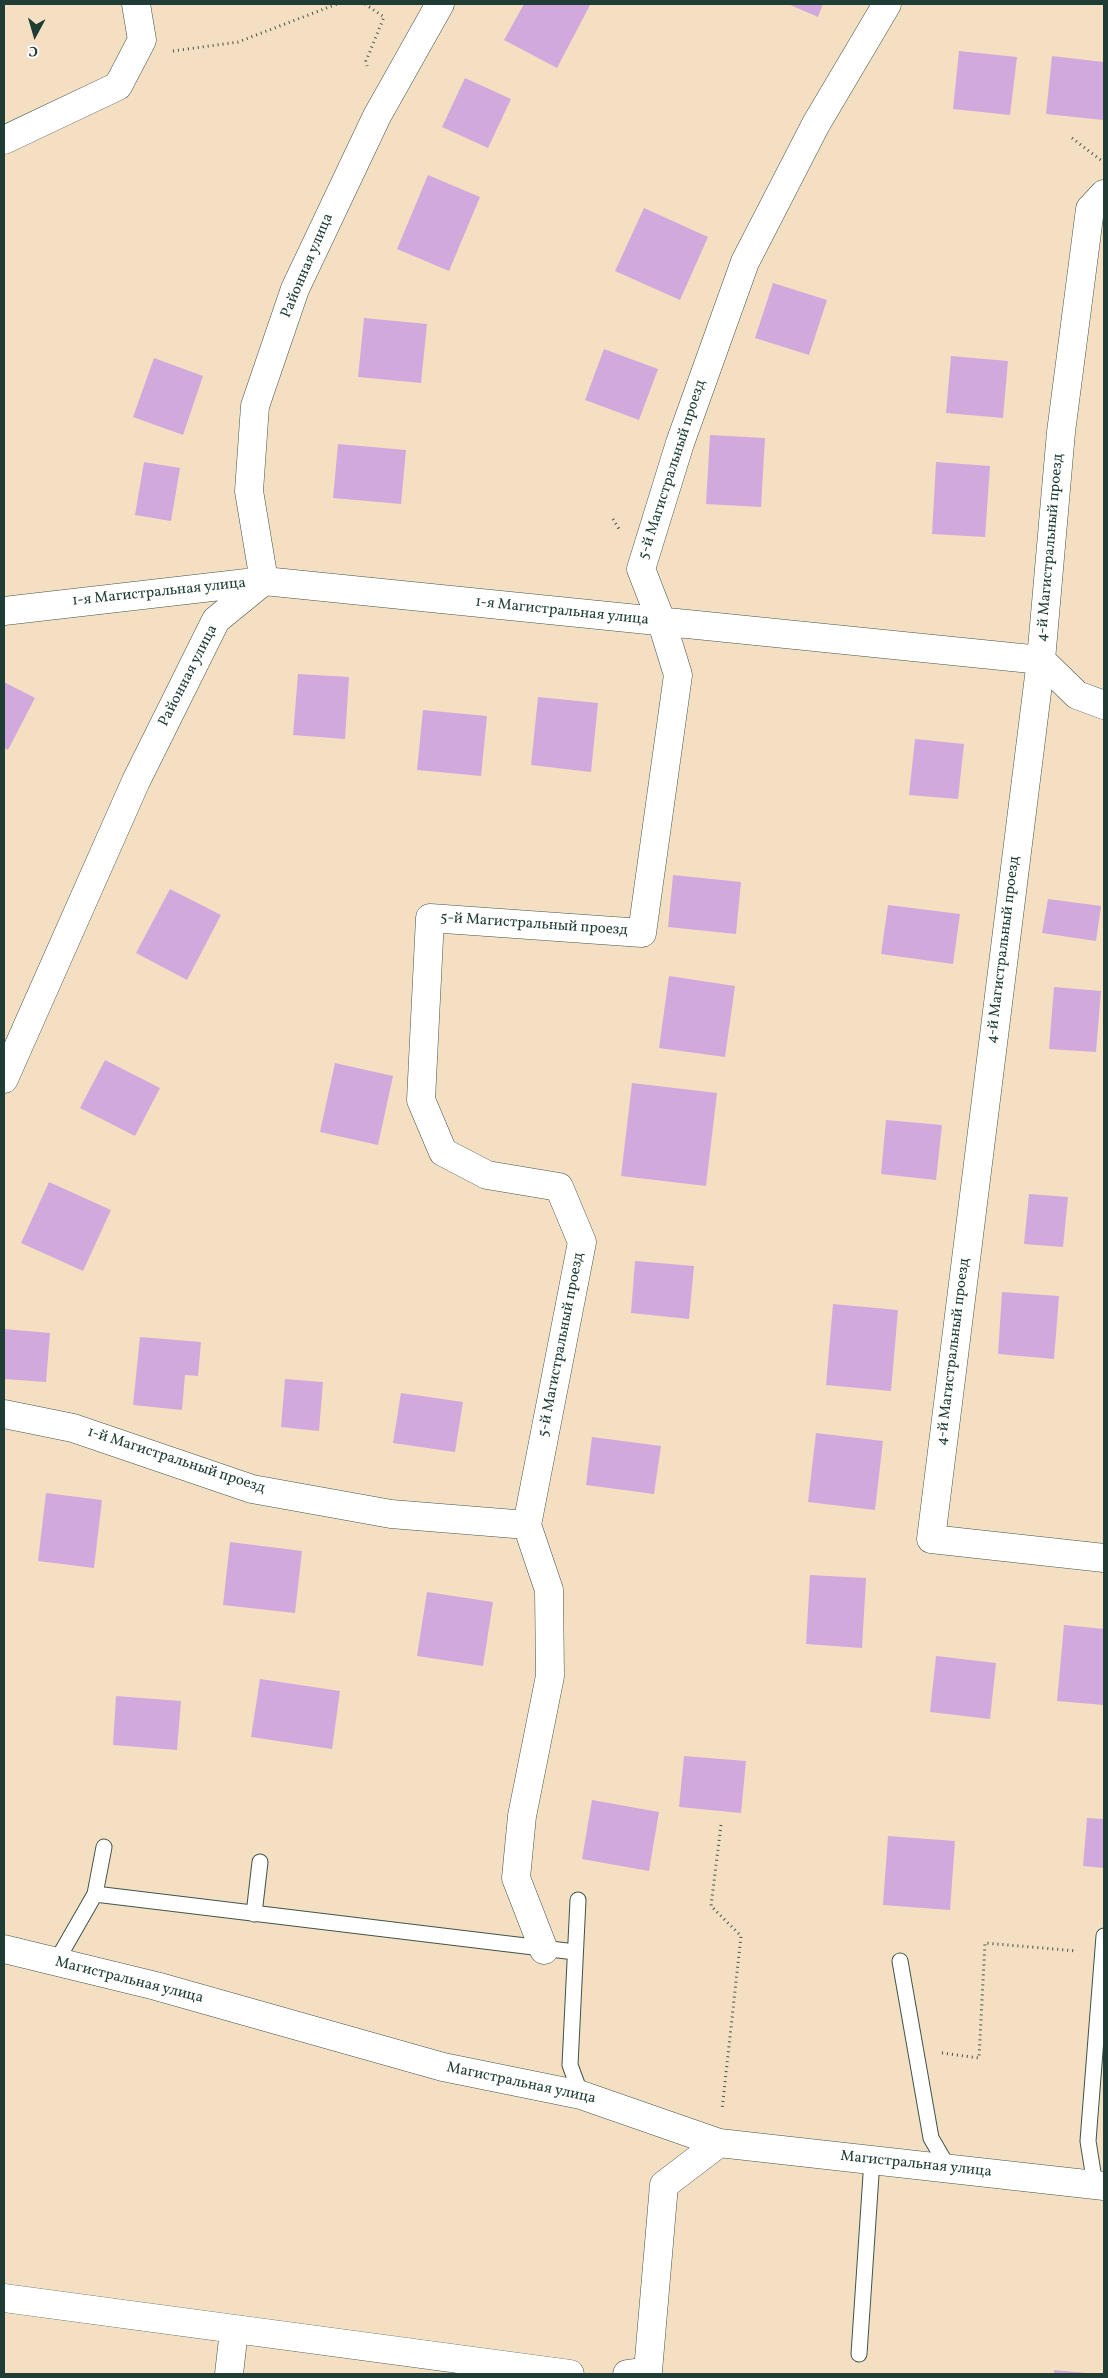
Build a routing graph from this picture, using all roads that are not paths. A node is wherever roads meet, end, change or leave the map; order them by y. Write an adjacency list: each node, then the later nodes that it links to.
1 (136, 4): 4 (street)
2 (440, 4): 6 (street, Районная улица)
3 (887, 4): 8 (street, 5-й Магистральный проезд)
4 (4, 140)
5 (1104, 194): 9 (street, 4-й Магистральный проезд)
6 (264, 581): 7 (street, 1-я Магистральная улица); 8 (street, 1-я Магистральная улица); 11 (street, Районная улица)
7 (4, 611)
8 (662, 623): 9 (street, 1-я Магистральная улица); 13 (street, 5-й Магистральный проезд)
9 (1041, 660): 10 (street); 14 (street, 4-й Магистральный проезд)
10 (1104, 705)
11 (4, 1079)
12 (4, 1414): 13 (street, 1-й Магистральный проезд)
13 (527, 1524): 22 (street, 5-й Магистральный проезд)
14 (1104, 1558)
15 (104, 1847): 17 (lane)
16 (260, 1862): 19 (lane)
17 (95, 1894): 19 (lane); 25 (lane)
18 (578, 1900): 23 (lane)
19 (254, 1914): 22 (lane)
20 (1104, 1936): 30 (lane)
21 (4, 1949): 25 (street, Магистральная улица)
22 (544, 1950): 23 (lane)
23 (575, 1952): 26 (lane)
24 (900, 1961): 29 (lane)
25 (56, 1962): 26 (street, Магистральная улица)
26 (581, 2095): 27 (street, Магистральная улица)
27 (719, 2143): 28 (street, Магистральная улица); 34 (street)
28 (872, 2160): 29 (street, Магистральная улица); 33 (lane)
29 (949, 2169): 30 (street, Магистральная улица)
30 (1100, 2186)
31 (4, 2298): 32 (street)
32 (234, 2330): 35 (street); 36 (street)
33 (859, 2354)
34 (641, 2373)
35 (229, 2374)
36 (570, 2374)

